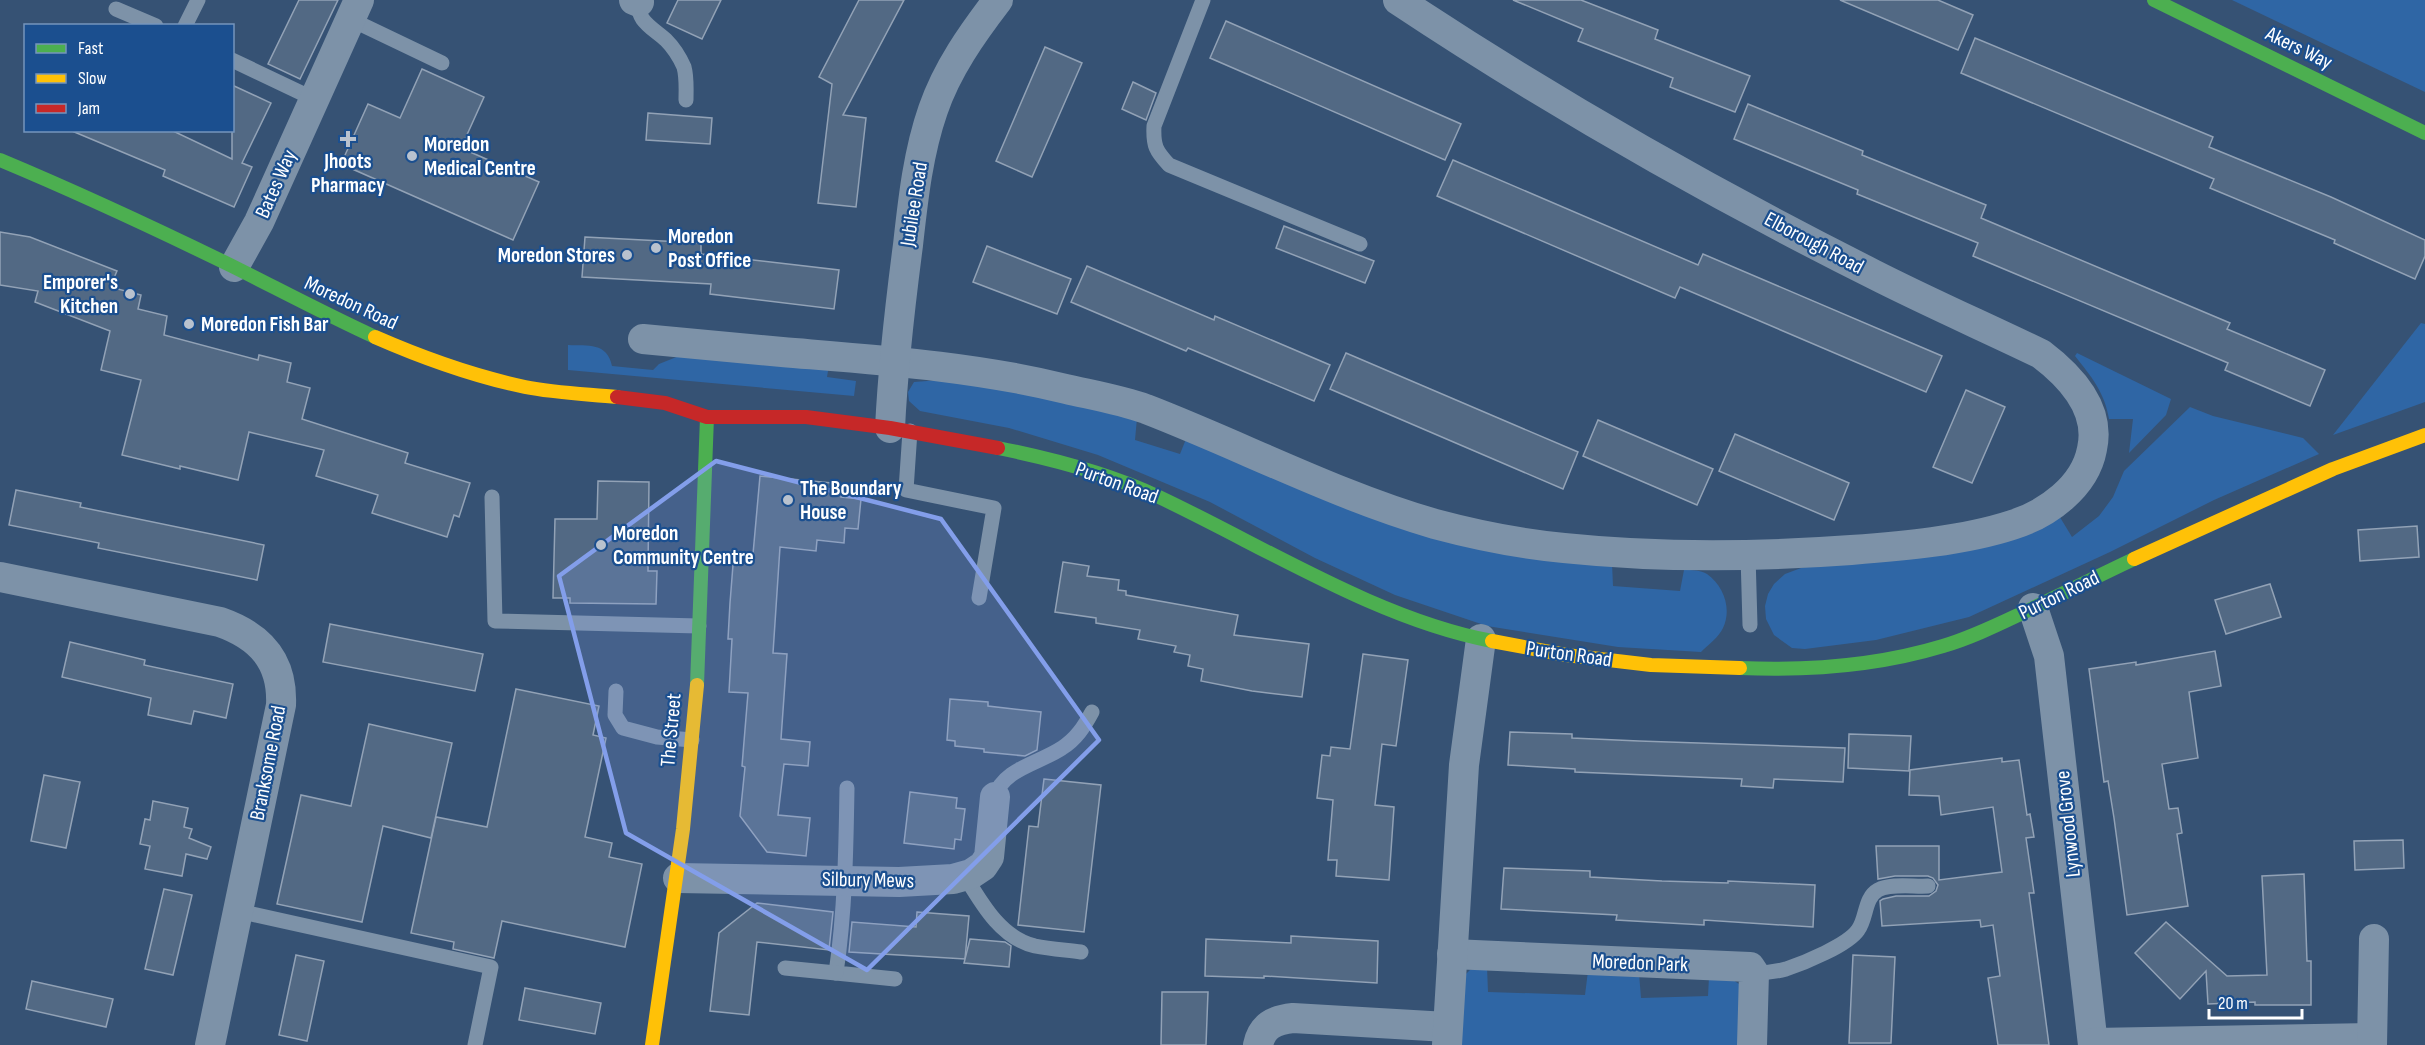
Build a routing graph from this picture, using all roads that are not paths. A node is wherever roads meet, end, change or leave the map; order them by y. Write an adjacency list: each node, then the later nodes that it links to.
1 (198, 0): 10 (lane)
2 (998, 0): 20 (street, Jubilee Road)
3 (1203, 0): 17 (lane)
4 (1398, 0): 25 (street, Elborough Road)
5 (2154, 0): 15 (street, Akers Way)
6 (637, 1): 14 (lane)
7 (116, 9): 9 (lane)
8 (355, 10): 12 (lane); 13 (street, Bates Way)
9 (151, 24)
10 (186, 24)
11 (234, 61): 13 (lane)
12 (442, 63)
13 (314, 99): 18 (street, Bates Way)
14 (686, 100)
15 (2425, 133)
16 (0, 160): 18 (street, Moredon Road)
17 (1360, 244)
18 (234, 267): 21 (street, Moredon Road)
19 (643, 339): 20 (street)
20 (894, 360): 22 (street, Jubilee Road); 25 (street)
21 (707, 417): 22 (street, Purton Road); 30 (street, The Street)
22 (900, 429): 27 (lane); 31 (street, Purton Road)
23 (2425, 435): 28 (street, Purton Road)
24 (492, 497): 30 (lane)
25 (1748, 555): 29 (lane)
26 (0, 577): 41 (street, Branksome Road)
27 (979, 598)
28 (2033, 608): 31 (street, Purton Road); 51 (street, Lynwood Grove)
29 (1750, 625)
30 (699, 626): 34 (street, The Street)
31 (1481, 639): 44 (street)
32 (616, 691): 34 (lane)
33 (1092, 712): 36 (lane)
34 (692, 740): 38 (street, The Street)
35 (847, 788): 39 (lane)
36 (994, 797): 37 (street, Silbury Mews)
37 (965, 876): 39 (street, Silbury Mews); 43 (lane)
38 (678, 878): 39 (street, Silbury Mews); 54 (street, The Street)
39 (845, 880): 46 (lane)
40 (1928, 886): 47 (lane)
41 (238, 911): 52 (street, Branksome Road); 53 (lane)
42 (2374, 939): 50 (street, Lynwood Grove)
43 (1081, 952)
44 (1452, 954): 47 (street, Moredon Park); 49 (street)
45 (784, 968): 46 (lane)
46 (836, 973): 48 (lane)
47 (1754, 974): 56 (street)
48 (895, 979)
49 (1447, 1036): 55 (street)
50 (2372, 1041): 51 (street, Lynwood Grove)
51 (2093, 1044)
52 (210, 1045)
53 (475, 1045)
54 (652, 1045)
55 (1258, 1045)
56 (1752, 1045)

